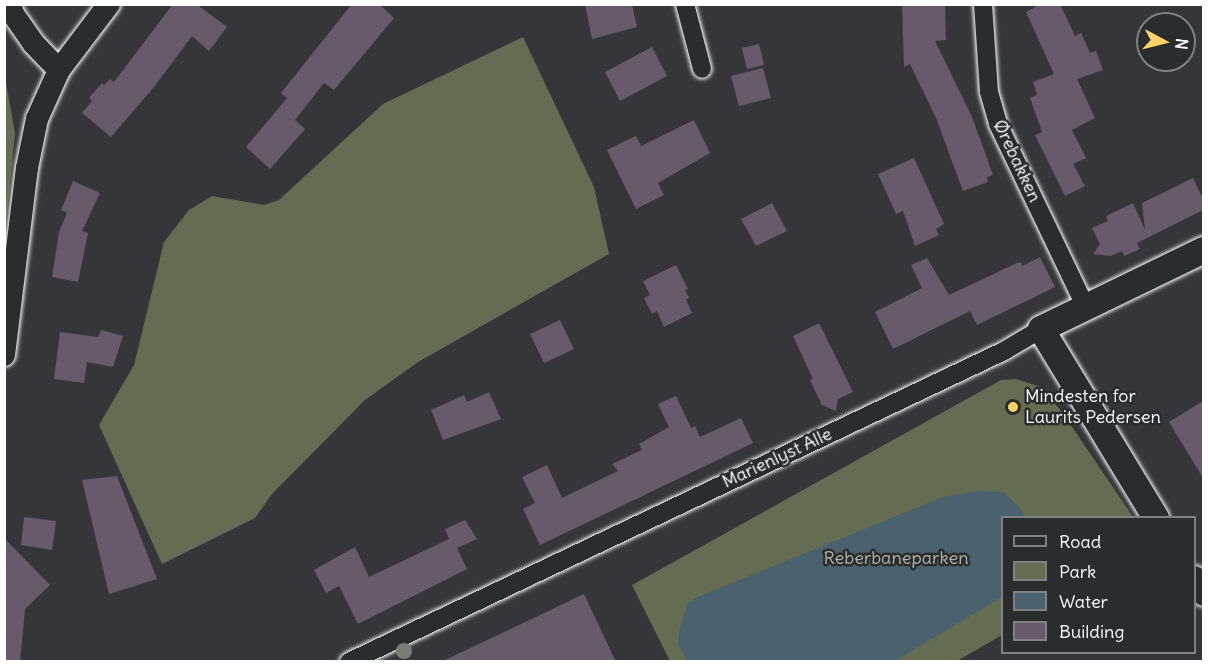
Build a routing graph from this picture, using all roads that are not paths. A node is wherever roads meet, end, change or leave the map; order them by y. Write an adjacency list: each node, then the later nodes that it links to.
1 (10, 4): 6 (street)
2 (109, 4): 6 (street)
3 (685, 4): 5 (street)
4 (983, 4): 8 (street, Ørebakken)
5 (702, 69)
6 (59, 70): 10 (street)
7 (1203, 250): 8 (main road, Marienlyst Alle)
8 (1086, 308): 9 (main road, Marienlyst Alle)
9 (1041, 329): 11 (main road); 12 (street, Marienlyst Alle)
10 (4, 355)
11 (1155, 516)
12 (349, 662)

